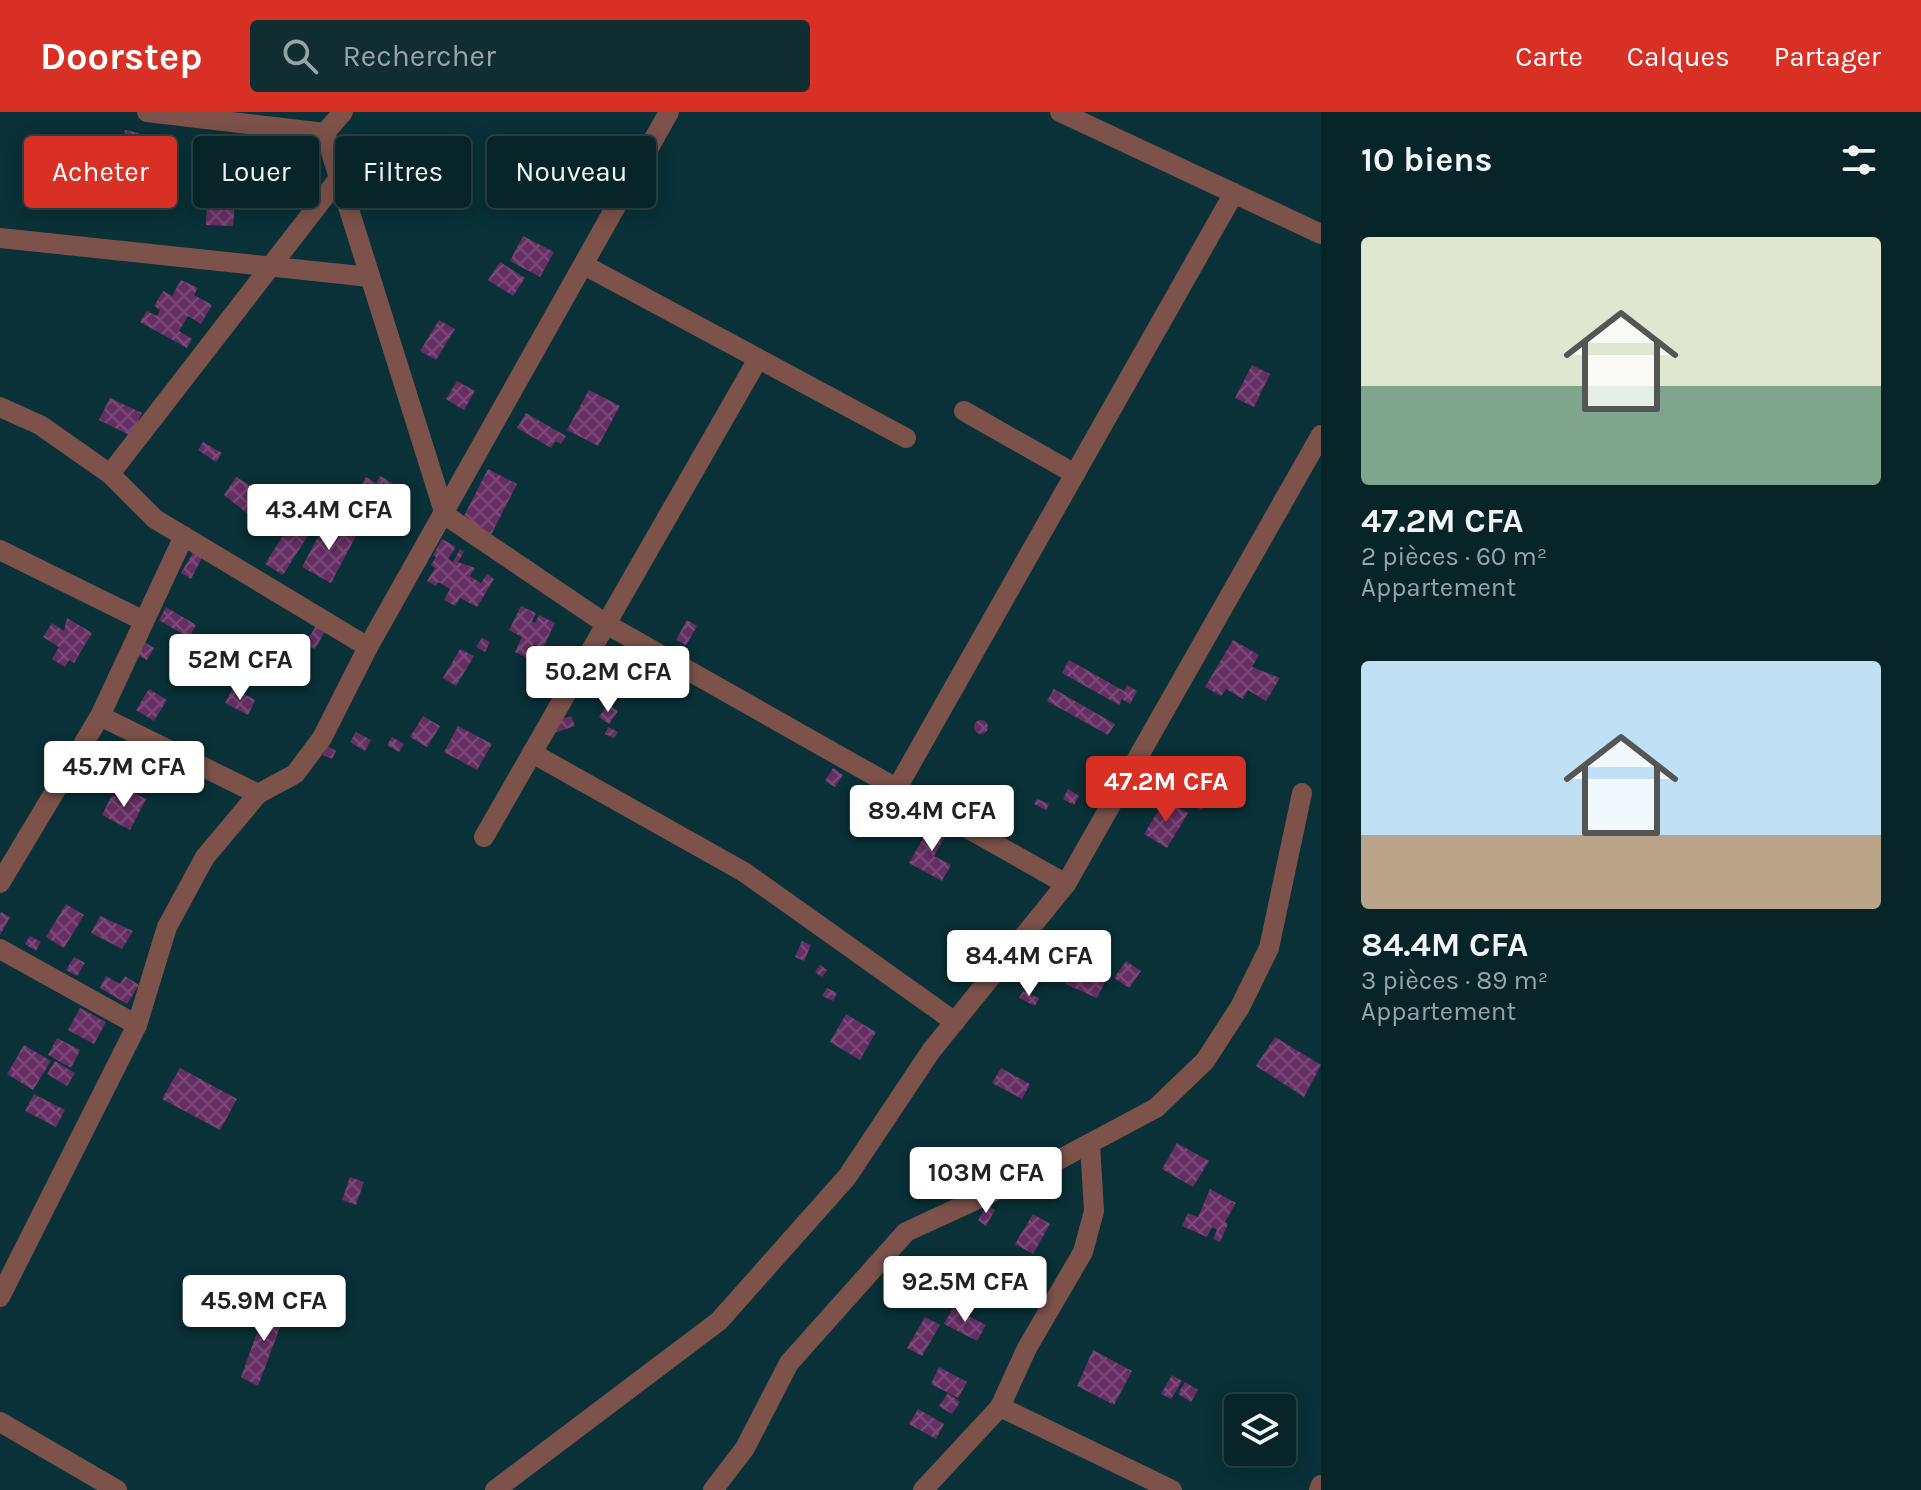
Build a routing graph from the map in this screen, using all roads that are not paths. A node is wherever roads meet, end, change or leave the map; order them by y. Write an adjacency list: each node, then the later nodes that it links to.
1 (147, 112): 5 (street)
2 (343, 112): 5 (street)
3 (669, 112): 12 (street)
4 (1060, 112): 8 (street)
5 (325, 133): 6 (street)
6 (335, 165)
7 (335, 183): 13 (street)
8 (1234, 193): 10 (street); 21 (street)
9 (348, 208): 14 (street)
10 (1321, 234)
11 (0, 238): 13 (street)
12 (584, 265): 15 (street); 22 (street)
13 (271, 267): 14 (street); 20 (street)
14 (370, 277): 22 (street)
15 (758, 359): 19 (street); 26 (street)
16 (964, 411): 21 (street)
17 (4, 415): 20 (street)
18 (1321, 435): 35 (street)
19 (906, 438)
20 (110, 474): 23 (street)
21 (1075, 474): 30 (street)
22 (445, 515): 26 (street); 27 (street)
23 (184, 536): 25 (street); 27 (street)
24 (0, 550): 25 (street)
25 (144, 621): 28 (street)
26 (606, 624): 29 (street); 30 (street)
27 (368, 647): 32 (street)
28 (100, 716): 32 (street); 34 (street)
29 (532, 753): 33 (street); 37 (street)
30 (897, 788): 35 (street)
31 (1302, 793): 39 (street)
32 (258, 794): 38 (street)
33 (484, 837)
34 (0, 883)
35 (1066, 884): 37 (street)
36 (0, 949): 38 (street)
37 (955, 1022): 44 (street)
38 (137, 1025): 40 (street)
39 (1090, 1144): 41 (street); 45 (street)
40 (0, 1297)
41 (1000, 1407): 46 (street); 47 (street)
42 (0, 1422): 43 (street)
43 (117, 1490)
44 (495, 1490)
45 (713, 1490)
46 (923, 1490)
47 (1172, 1490)

